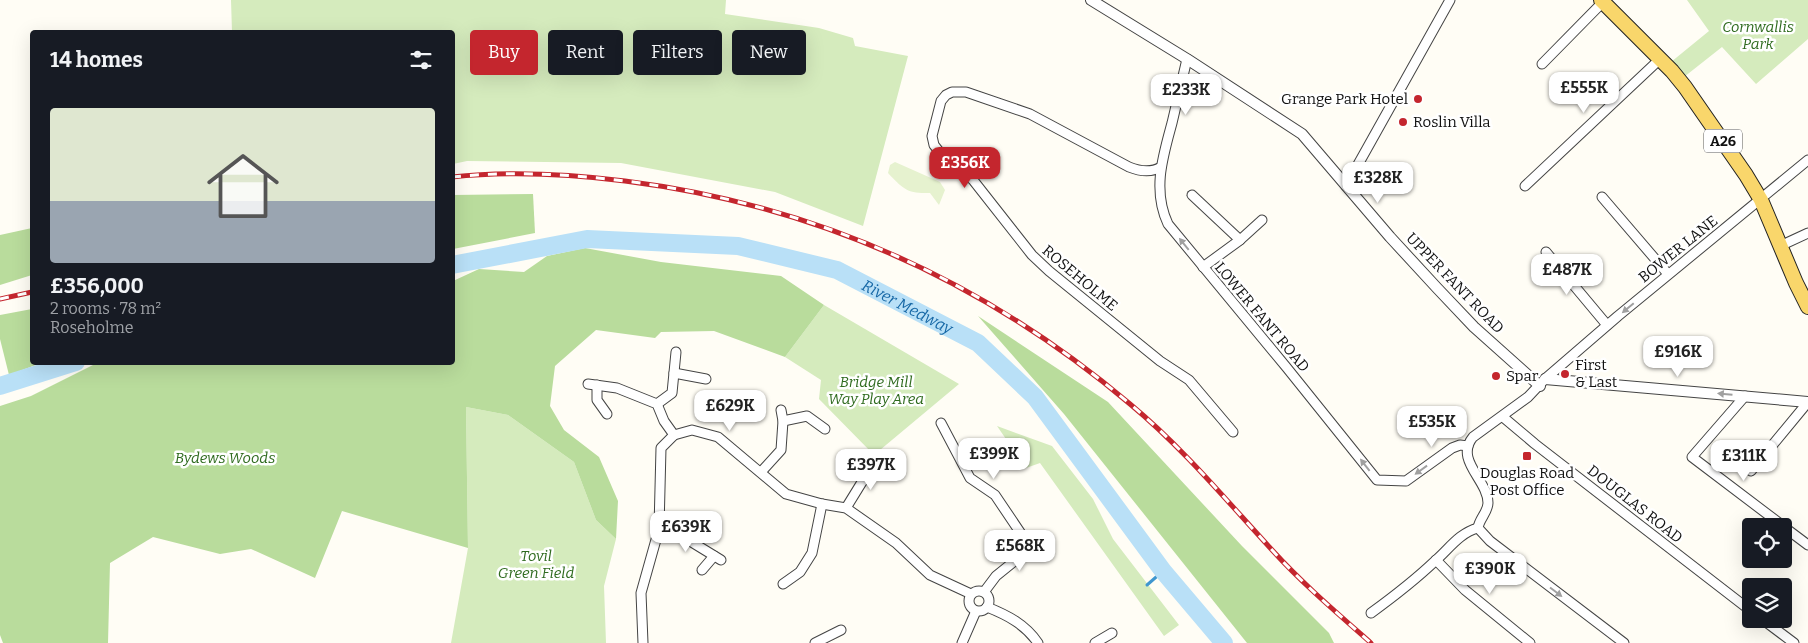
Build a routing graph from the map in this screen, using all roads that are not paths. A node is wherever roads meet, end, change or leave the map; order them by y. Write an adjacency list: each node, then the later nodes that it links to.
1 (1091, 0): 4 (street, UPPER FANT ROAD)
2 (1450, 0): 9 (street)
3 (1602, 1): 5 (main road, A26); 6 (street)
4 (1187, 59): 8 (street, LOWER FANT ROAD); 9 (street, UPPER FANT ROAD)
5 (1660, 59): 10 (street); 13 (main road, A26)
6 (1542, 64)
7 (1808, 160): 13 (street, BOWER LANE)
8 (1161, 167): 19 (street, LOWER FANT ROAD, one-way to 8); 36 (street, ROSEHOLME)
9 (1346, 186): 26 (street, UPPER FANT ROAD)
10 (1525, 186)
11 (1192, 195): 16 (street)
12 (1602, 197): 20 (street)
13 (1761, 200): 17 (main road, A26); 20 (street, BOWER LANE)
14 (1262, 220): 16 (street)
15 (1808, 234): 17 (street)
16 (1240, 240): 19 (street)
17 (1780, 246): 21 (main road, A26)
18 (1546, 252): 22 (street)
19 (1203, 268): 38 (street, LOWER FANT ROAD, one-way to 19)
20 (1668, 274): 22 (street, BOWER LANE, one-way to 22)
21 (1808, 307)
22 (1607, 325): 26 (street, BOWER LANE)
23 (676, 352): 24 (street)
24 (674, 374): 25 (street); 29 (street)
25 (706, 379)
26 (1543, 382): 27 (street, one-way to 26); 32 (street, BOWER LANE)
27 (1745, 396): 28 (street); 44 (street)
28 (1808, 402): 40 (street)
29 (657, 404): 31 (street); 37 (street)
30 (781, 410): 33 (street)
31 (607, 414)
32 (1503, 417): 38 (street, BOWER LANE); 56 (street, DOUGLAS ROAD)
33 (783, 420): 35 (street); 41 (street)
34 (941, 423): 50 (street)
35 (825, 429)
36 (1233, 432)
37 (674, 435): 41 (street); 46 (street)
38 (1468, 446): 45 (street)
39 (882, 463): 43 (street)
40 (1751, 471)
41 (761, 472): 42 (street)
42 (822, 504): 43 (street); 53 (street)
43 (846, 508): 55 (street)
44 (1771, 518)
45 (1478, 528): 51 (street); 69 (street, one-way to 69)
46 (659, 530): 52 (street); 63 (street)
47 (1792, 534): 49 (street)
48 (1043, 538): 50 (street)
49 (1808, 546)
50 (1030, 547): 54 (street)
51 (1436, 560): 59 (street); 68 (street)
52 (702, 570)
53 (783, 584)
54 (984, 592): 55 (street); 57 (street)
55 (971, 594): 58 (street)
56 (1742, 604)
57 (987, 607): 58 (street); 66 (street)
58 (976, 611): 65 (street)
59 (1371, 613)
60 (1774, 628): 70 (street)
61 (841, 630): 64 (street)
62 (1112, 633): 67 (street)
63 (643, 643)
64 (815, 643)
65 (962, 643)
66 (1038, 643)
67 (1095, 643)
68 (1530, 643)
69 (1624, 643)
70 (1794, 643)

